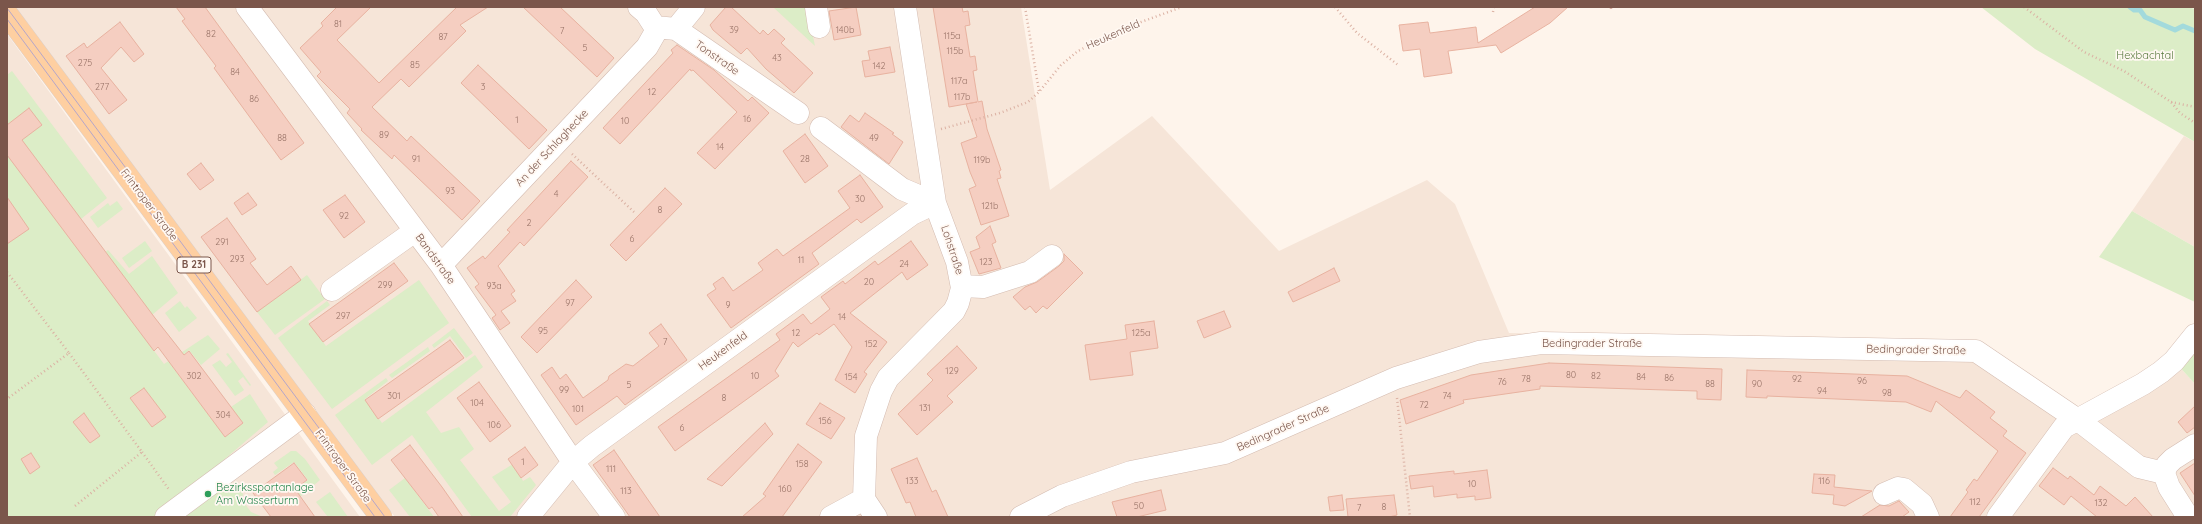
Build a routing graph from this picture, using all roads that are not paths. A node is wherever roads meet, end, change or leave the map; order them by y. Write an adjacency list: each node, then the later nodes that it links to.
1 (247, 7): 11 (street, Bandstraße)
2 (639, 7): 6 (street)
3 (694, 7): 7 (street)
4 (905, 7): 10 (street, Lohstraße)
5 (7, 14): 17 (main road, Frintroper Straße / B 231)
6 (655, 27): 7 (street, Tonstraße); 13 (street, An der Schlaghecke)
7 (676, 29): 8 (street, Tonstraße)
8 (798, 114)
9 (820, 128): 10 (street)
10 (935, 203): 14 (street, Lohstraße); 20 (street, Heukenfeld)
11 (415, 231): 13 (street, Bandstraße); 15 (street)
12 (1052, 256): 14 (street)
13 (441, 265): 20 (street, Bandstraße)
14 (962, 286): 23 (street, Lohstraße)
15 (332, 290)
16 (2195, 335): 18 (street)
17 (305, 414): 24 (street); 25 (main road, Frintroper Straße / B 231)
18 (2078, 420): 21 (street, Bedingrader Straße); 30 (street, Bedingrader Straße); 32 (street)
19 (2195, 445): 21 (street)
20 (573, 462): 26 (street, Heukenfeld); 27 (street, Bandstraße)
21 (2164, 472): 33 (street)
22 (1884, 494): 31 (street)
23 (864, 499): 28 (street); 29 (street)
24 (173, 511)
25 (380, 517)
26 (528, 517)
27 (614, 517)
28 (831, 517)
29 (876, 517)
30 (1020, 517)
31 (1928, 517)
32 (1998, 517)
33 (2188, 517)

